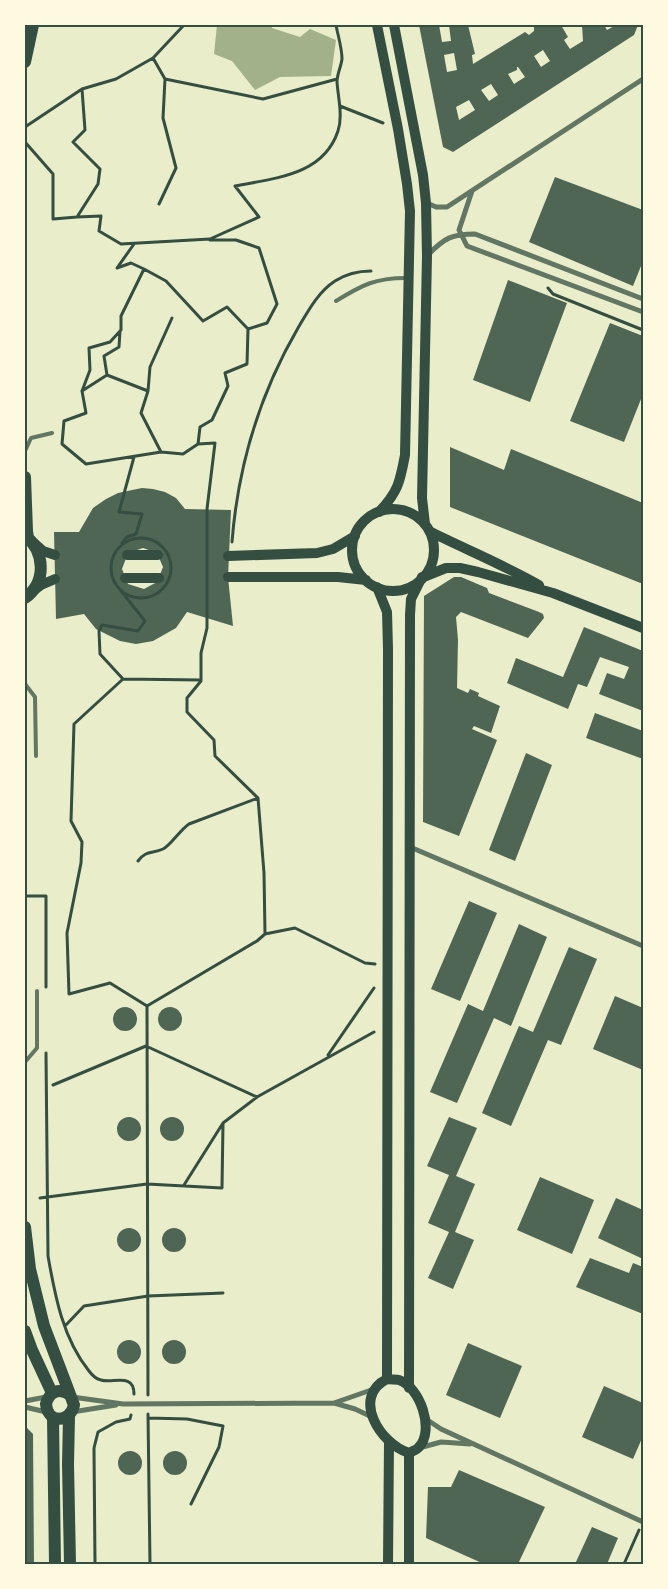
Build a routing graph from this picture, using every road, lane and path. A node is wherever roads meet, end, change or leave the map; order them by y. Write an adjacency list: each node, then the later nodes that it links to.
1 (33, 25): 7 (main road)
2 (184, 25): 6 (path)
3 (336, 25): 9 (path)
4 (377, 25): 14 (main road)
5 (394, 25): 17 (main road)
6 (153, 58): 8 (path); 11 (path)
7 (25, 62)
8 (165, 79): 9 (path); 18 (path)
9 (337, 79): 12 (path)
10 (643, 79): 16 (street)
11 (82, 89): 13 (path); 19 (path)
12 (340, 106): 14 (path); 21 (path)
13 (25, 127)
14 (398, 130): 26 (main road)
15 (25, 142): 19 (path)
16 (473, 190): 17 (street); 20 (street)
17 (426, 203): 23 (main road)
18 (159, 204)
19 (77, 217): 22 (path)
20 (460, 234): 23 (street); 27 (street); 29 (street)
21 (210, 240): 22 (path); 31 (path)
22 (134, 243): 24 (path)
23 (427, 256): 44 (main road)
24 (144, 269): 31 (path); 32 (path)
25 (377, 270): 47 (path)
26 (409, 278): 28 (lane); 42 (main road)
27 (643, 299)
28 (336, 302)
29 (643, 312)
30 (172, 318): 35 (path)
31 (248, 329): 37 (path)
32 (120, 330): 33 (path); 34 (path)
33 (106, 374): 34 (path); 35 (path)
34 (82, 391): 40 (path)
35 (148, 391): 39 (path)
36 (52, 433): 38 (lane)
37 (198, 444): 39 (path); 65 (path)
38 (25, 452)
39 (161, 452): 40 (path)
40 (134, 456): 48 (path)
41 (25, 477): 43 (main road)
42 (379, 512): 44 (main road); 45 (main road)
43 (26, 515): 46 (main road)
44 (428, 528): 54 (main road); 61 (main road)
45 (355, 536): 52 (main road); 58 (main road)
46 (29, 538): 49 (main road); 62 (main road)
47 (232, 542)
48 (120, 545)
49 (55, 555)
50 (128, 555): 51 (main road)
51 (158, 555)
52 (228, 556)
53 (228, 577): 58 (main road)
54 (422, 577): 59 (main road); 61 (main road); 69 (main road)
55 (126, 578): 56 (main road)
56 (159, 578)
57 (55, 579): 62 (main road)
58 (366, 580): 59 (main road)
59 (377, 587): 74 (main road)
60 (121, 590): 64 (path)
61 (553, 593): 63 (main road)
62 (27, 597)
63 (643, 628)
64 (123, 680): 65 (path); 77 (path)
65 (201, 680): 68 (path)
66 (25, 684): 67 (lane)
67 (36, 756)
68 (258, 798): 70 (path); 72 (path)
69 (410, 847): 73 (street); 97 (main road)
70 (138, 861)
71 (25, 896): 76 (path)
72 (264, 934): 74 (path); 77 (path)
73 (643, 946)
74 (388, 966): 78 (main road); 81 (path)
75 (37, 991): 82 (lane)
76 (46, 992)
77 (147, 1006): 79 (path)
78 (388, 1025): 81 (path); 96 (main road)
79 (146, 1046): 83 (path); 84 (path); 86 (path)
80 (46, 1049): 88 (path)
81 (328, 1057): 84 (path)
82 (25, 1062)
83 (53, 1085)
84 (257, 1096): 85 (path)
85 (224, 1122): 87 (path); 87 (path)
86 (147, 1184): 87 (path); 88 (path); 92 (path)
87 (183, 1186)
88 (48, 1197): 89 (path); 93 (path)
89 (40, 1198)
90 (25, 1227): 100 (main road)
91 (223, 1294): 92 (path)
92 (148, 1296): 93 (path); 103 (path)
93 (65, 1326): 95 (path); 102 (path)
94 (25, 1331): 99 (main road)
95 (62, 1331)
96 (388, 1379): 97 (main road); 98 (main road)
97 (409, 1388): 111 (main road)
98 (375, 1389): 104 (street); 109 (main road)
99 (51, 1395): 100 (main road); 101 (street); 108 (main road)
100 (71, 1396): 105 (street); 107 (main road)
101 (25, 1401)
102 (134, 1403): 103 (street); 105 (street); 120 (path)
103 (148, 1403): 104 (street); 110 (path)
104 (334, 1403): 109 (street)
105 (124, 1404): 107 (street)
106 (25, 1407): 108 (street)
107 (70, 1414): 108 (main road); 119 (main road)
108 (51, 1415): 118 (main road)
109 (372, 1417): 112 (main road)
110 (148, 1418): 116 (path); 121 (path)
111 (426, 1418): 113 (street); 114 (main road)
112 (389, 1442): 115 (main road); 122 (main road)
113 (472, 1444): 114 (street); 117 (street)
114 (419, 1448): 115 (main road)
115 (409, 1453): 123 (main road)
116 (191, 1504)
117 (643, 1522): 124 (path)
118 (55, 1564)
119 (70, 1564)
120 (95, 1564)
121 (150, 1564)
122 (388, 1564)
123 (409, 1564)
124 (624, 1564)

